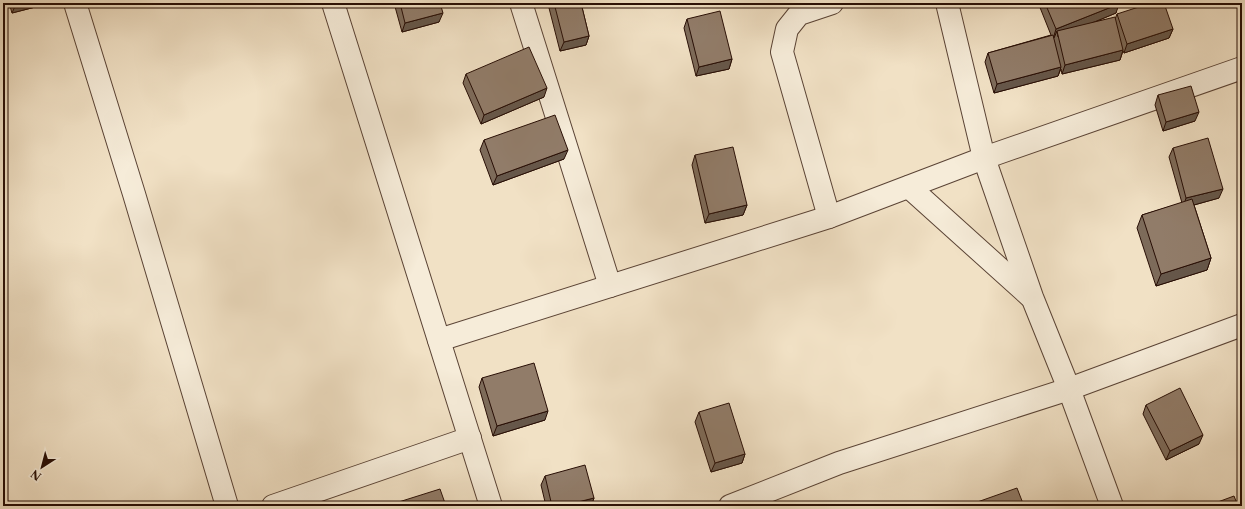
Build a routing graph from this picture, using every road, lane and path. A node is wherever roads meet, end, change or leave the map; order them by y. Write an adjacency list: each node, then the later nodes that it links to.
1 (75, 3): 16 (street)
2 (333, 3): 13 (street)
3 (521, 3): 10 (street)
4 (832, 3): 9 (street)
5 (947, 3): 7 (street)
6 (1242, 68): 7 (street)
7 (984, 158): 8 (street); 11 (street)
8 (909, 187): 9 (street); 11 (street)
9 (828, 217): 10 (street)
10 (610, 286): 13 (street)
11 (1032, 298): 14 (street)
12 (1242, 325): 14 (street)
13 (439, 340): 15 (street)
14 (1069, 389): 19 (street); 20 (street)
15 (470, 438): 17 (street); 18 (street)
16 (227, 506)
17 (273, 506)
18 (491, 506)
19 (730, 506)
20 (1112, 506)

